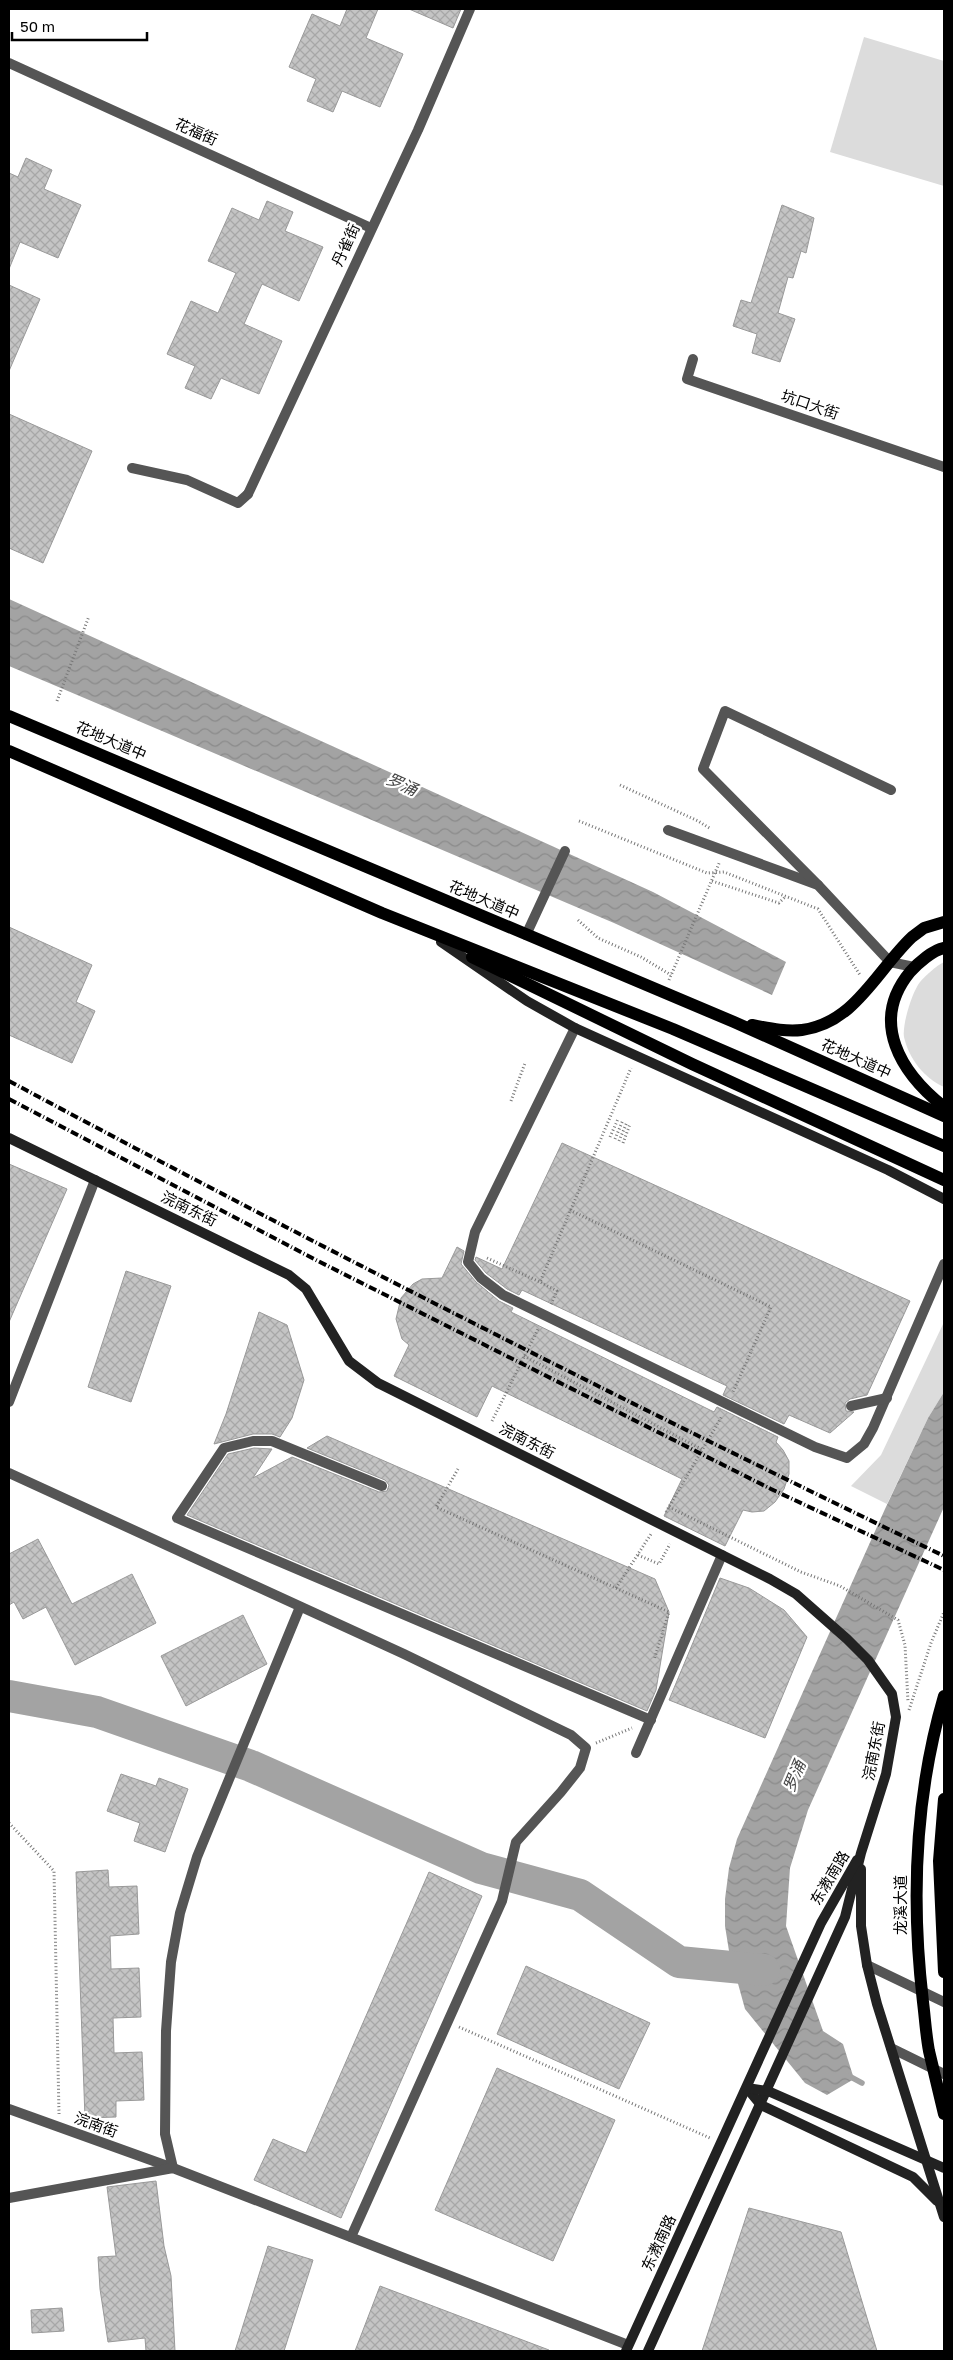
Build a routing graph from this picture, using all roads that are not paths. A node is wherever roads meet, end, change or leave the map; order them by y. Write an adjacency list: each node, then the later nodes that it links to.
1 (470, 9): 3 (street, 丹雀街)
2 (9, 63): 3 (street, 花福街)
3 (371, 228): 6 (street, 丹雀街)
4 (693, 359): 5 (street, 坑口大街)
5 (944, 467)
6 (132, 468)
7 (9, 716): 15 (main road, 花地大道中)
8 (9, 751): 13 (main road)
9 (891, 790): 12 (street)
10 (668, 830): 12 (street)
11 (565, 851): 15 (street)
12 (818, 885): 18 (street)
13 (382, 913): 16 (main road); 25 (main road)
14 (944, 922): 18 (main road)
15 (526, 935): 20 (main road, 花地大道中)
16 (441, 942): 21 (street); 27 (main road)
17 (944, 948): 19 (main road)
18 (890, 962): 19 (street); 20 (main road)
19 (914, 967): 22 (main road)
20 (734, 1022): 23 (main road, 花地大道中)
21 (575, 1028): 28 (street); 30 (street)
22 (944, 1107)
23 (944, 1116)
24 (9, 1138): 26 (street, 浣南东街)
25 (944, 1146)
26 (95, 1180): 31 (street); 35 (street, 浣南东街)
27 (944, 1180)
28 (944, 1199)
29 (944, 1264): 30 (street)
30 (887, 1398): 32 (street)
31 (9, 1402)
32 (850, 1406)
33 (9, 1473): 36 (street)
34 (382, 1486): 38 (street)
35 (722, 1555): 38 (street); 41 (street, 浣南东街)
36 (300, 1606): 53 (street); 58 (street)
37 (944, 1696): 51 (main road, 龙溪大道)
38 (651, 1720): 39 (street)
39 (636, 1753)
40 (944, 1799): 43 (main road)
41 (861, 1853): 42 (street); 47 (street, 东漖南路); 48 (street, 东漖南路)
42 (867, 1965): 44 (street); 45 (street)
43 (944, 1972)
44 (944, 2002)
45 (891, 2048): 46 (street); 52 (street)
46 (944, 2074)
47 (747, 2088): 48 (street); 49 (street); 59 (street, 东漖南路)
48 (768, 2090): 49 (street, 东漖南路); 52 (street)
49 (761, 2105): 56 (street); 60 (street, 东漖南路)
50 (9, 2109): 53 (street, 浣南街)
51 (944, 2114)
52 (927, 2161): 54 (street); 56 (street)
53 (173, 2168): 55 (street); 58 (street, 浣南街)
54 (944, 2168)
55 (9, 2198)
56 (942, 2205): 57 (street)
57 (944, 2216)
58 (351, 2237): 59 (street, 浣南街)
59 (627, 2348)
60 (648, 2351)

